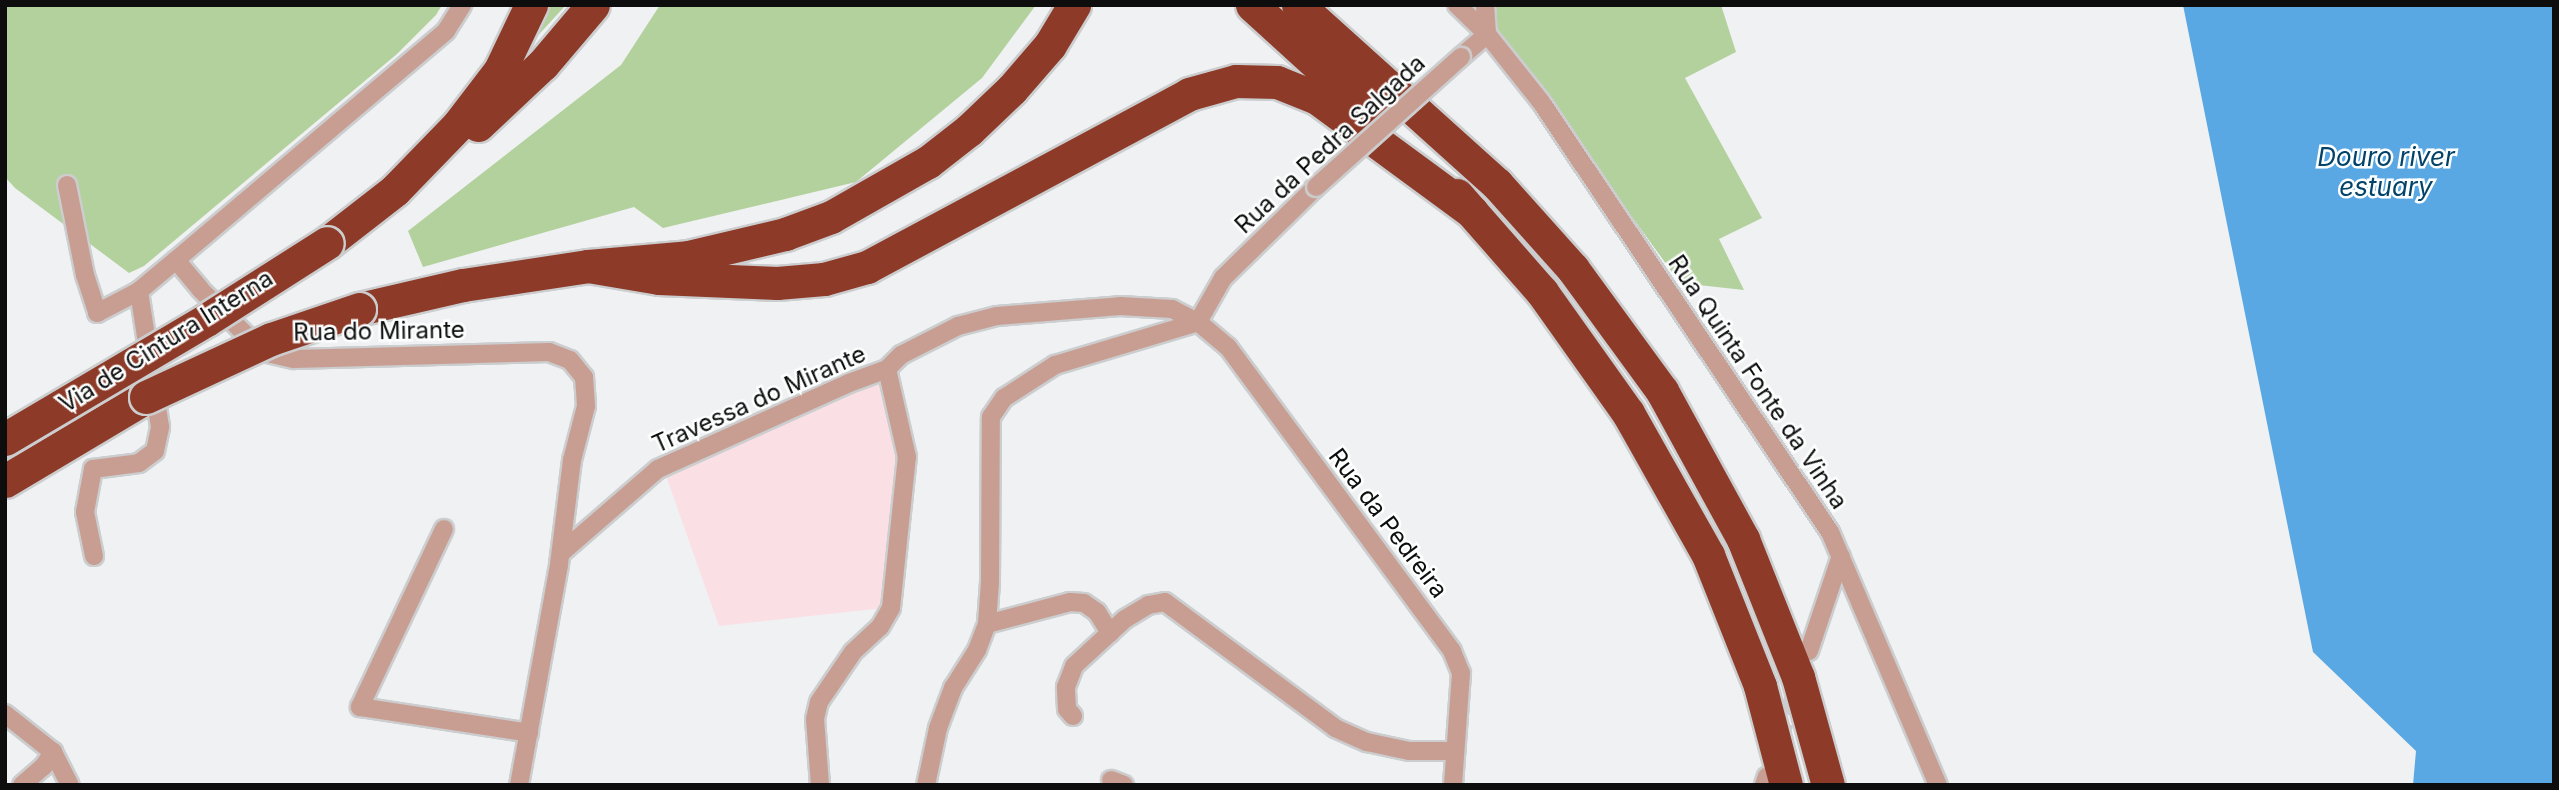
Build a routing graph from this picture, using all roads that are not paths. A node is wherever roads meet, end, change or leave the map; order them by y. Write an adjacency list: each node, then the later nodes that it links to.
1 (462, 5): 15 (street)
2 (531, 5): 13 (highway)
3 (593, 5): 13 (highway)
4 (1074, 5): 16 (highway)
5 (1252, 5): 14 (highway)
6 (1297, 5): 11 (highway)
7 (1331, 5): 11 (highway)
8 (1457, 5): 10 (street)
9 (1485, 5): 10 (street)
10 (1487, 34): 18 (street, Rua da Pedra Salgada, bridge); 25 (street, Rua Quinta Fonte da Vinha)
11 (1497, 184): 41 (highway)
12 (67, 185): 17 (street)
13 (395, 190): 20 (highway, Via de Cintura Interna, bridge)
14 (1472, 212): 16 (highway); 34 (highway)
15 (176, 260): 17 (street); 23 (street, Rua do Mirante)
16 (588, 267): 21 (highway, Via de Cintura Interna, bridge)
17 (139, 291): 24 (street)
18 (1198, 321): 19 (street, Travessa do Mirante); 26 (street); 32 (street, Rua da Pedreira)
19 (887, 369): 23 (street, Travessa do Mirante); 38 (street)
20 (5, 439)
21 (5, 481)
22 (444, 529): 31 (street)
23 (561, 553): 31 (street, Rua do Mirante)
24 (94, 556)
25 (1841, 556): 28 (street); 42 (street, Rua Quinta Fonte da Vinha)
26 (987, 624): 27 (street); 39 (street)
27 (1110, 633): 30 (street); 32 (street)
28 (1809, 651)
29 (5, 714): 33 (street)
30 (1073, 716)
31 (529, 733): 37 (street, Rua do Mirante)
32 (1453, 751): 40 (street, Rua da Pedreira)
33 (53, 752): 35 (street); 36 (street)
34 (1772, 782)
35 (22, 785)
36 (70, 785)
37 (519, 785)
38 (820, 785)
39 (926, 785)
40 (1453, 785)
41 (1828, 785)
42 (1938, 785)

